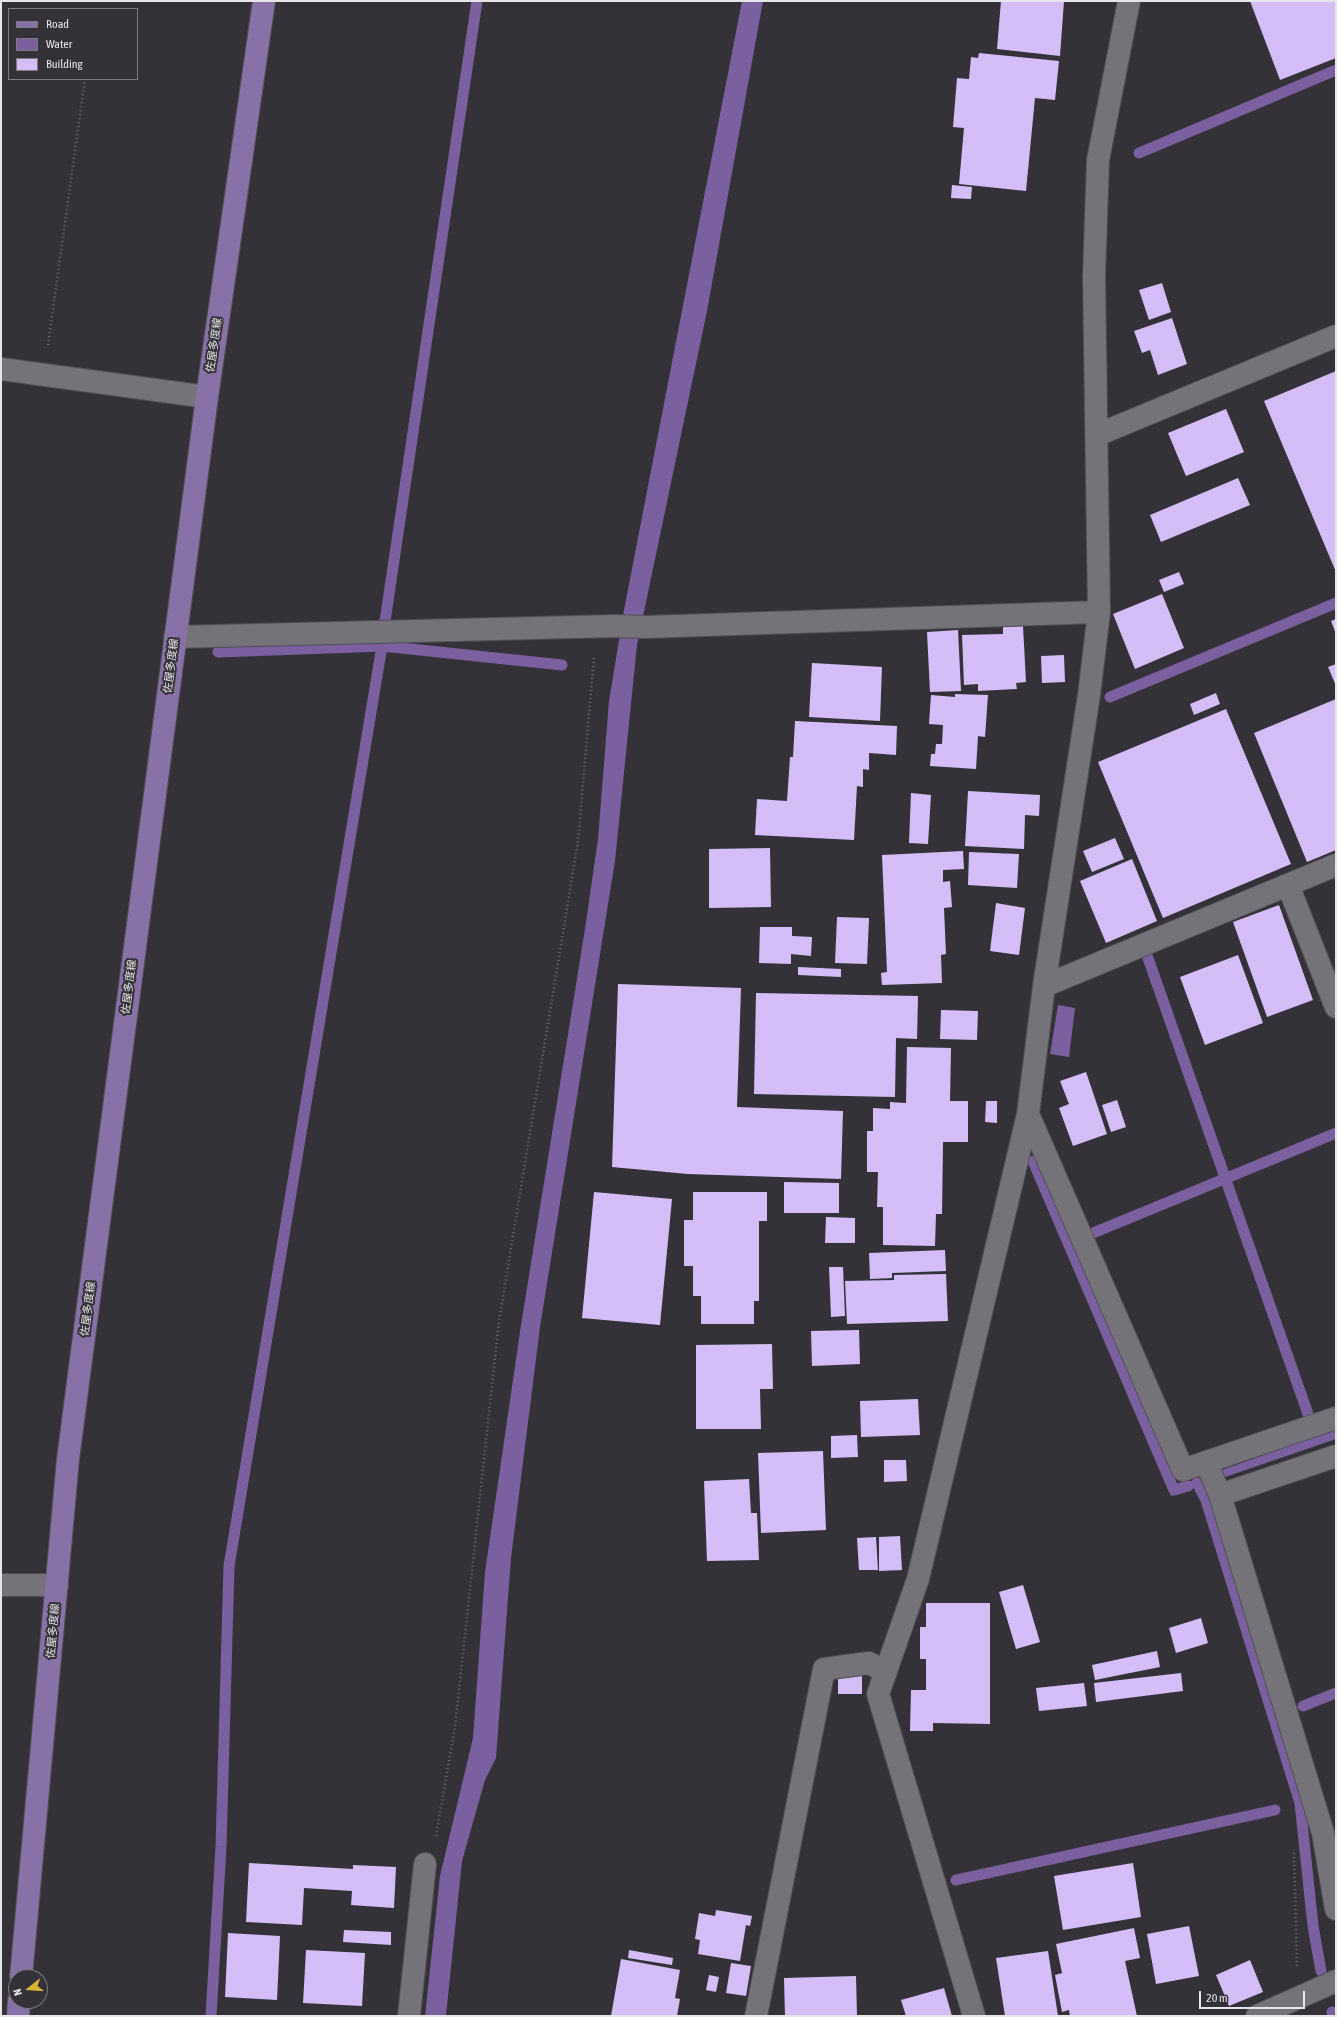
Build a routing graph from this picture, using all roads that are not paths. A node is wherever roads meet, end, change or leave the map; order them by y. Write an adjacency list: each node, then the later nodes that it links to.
1 (264, 1): 5 (main road, 佐屋多度線)
2 (1129, 1): 6 (street)
3 (1336, 336): 6 (street)
4 (1, 369): 5 (street)
5 (207, 397): 8 (main road, 佐屋多度線)
6 (1097, 435): 7 (street)
7 (1098, 612): 8 (street); 11 (street)
8 (175, 637): 19 (main road, 佐屋多度線)
9 (1336, 865): 10 (street)
10 (1288, 885): 11 (street); 12 (street)
11 (1044, 986): 13 (street)
12 (1336, 1007)
13 (1028, 1114): 16 (street); 20 (street)
14 (1336, 1418): 16 (street)
15 (1336, 1456): 17 (street)
16 (1207, 1464): 17 (street)
17 (1218, 1492): 22 (street)
18 (1, 1585): 19 (street)
19 (57, 1586): 23 (main road, 佐屋多度線)
20 (886, 1672): 26 (street); 27 (street)
21 (425, 1864): 25 (street)
22 (1336, 1909)
23 (23, 1969)
24 (1336, 1981): 28 (street)
25 (409, 2016)
26 (756, 2016)
27 (974, 2016)
28 (1257, 2016)

